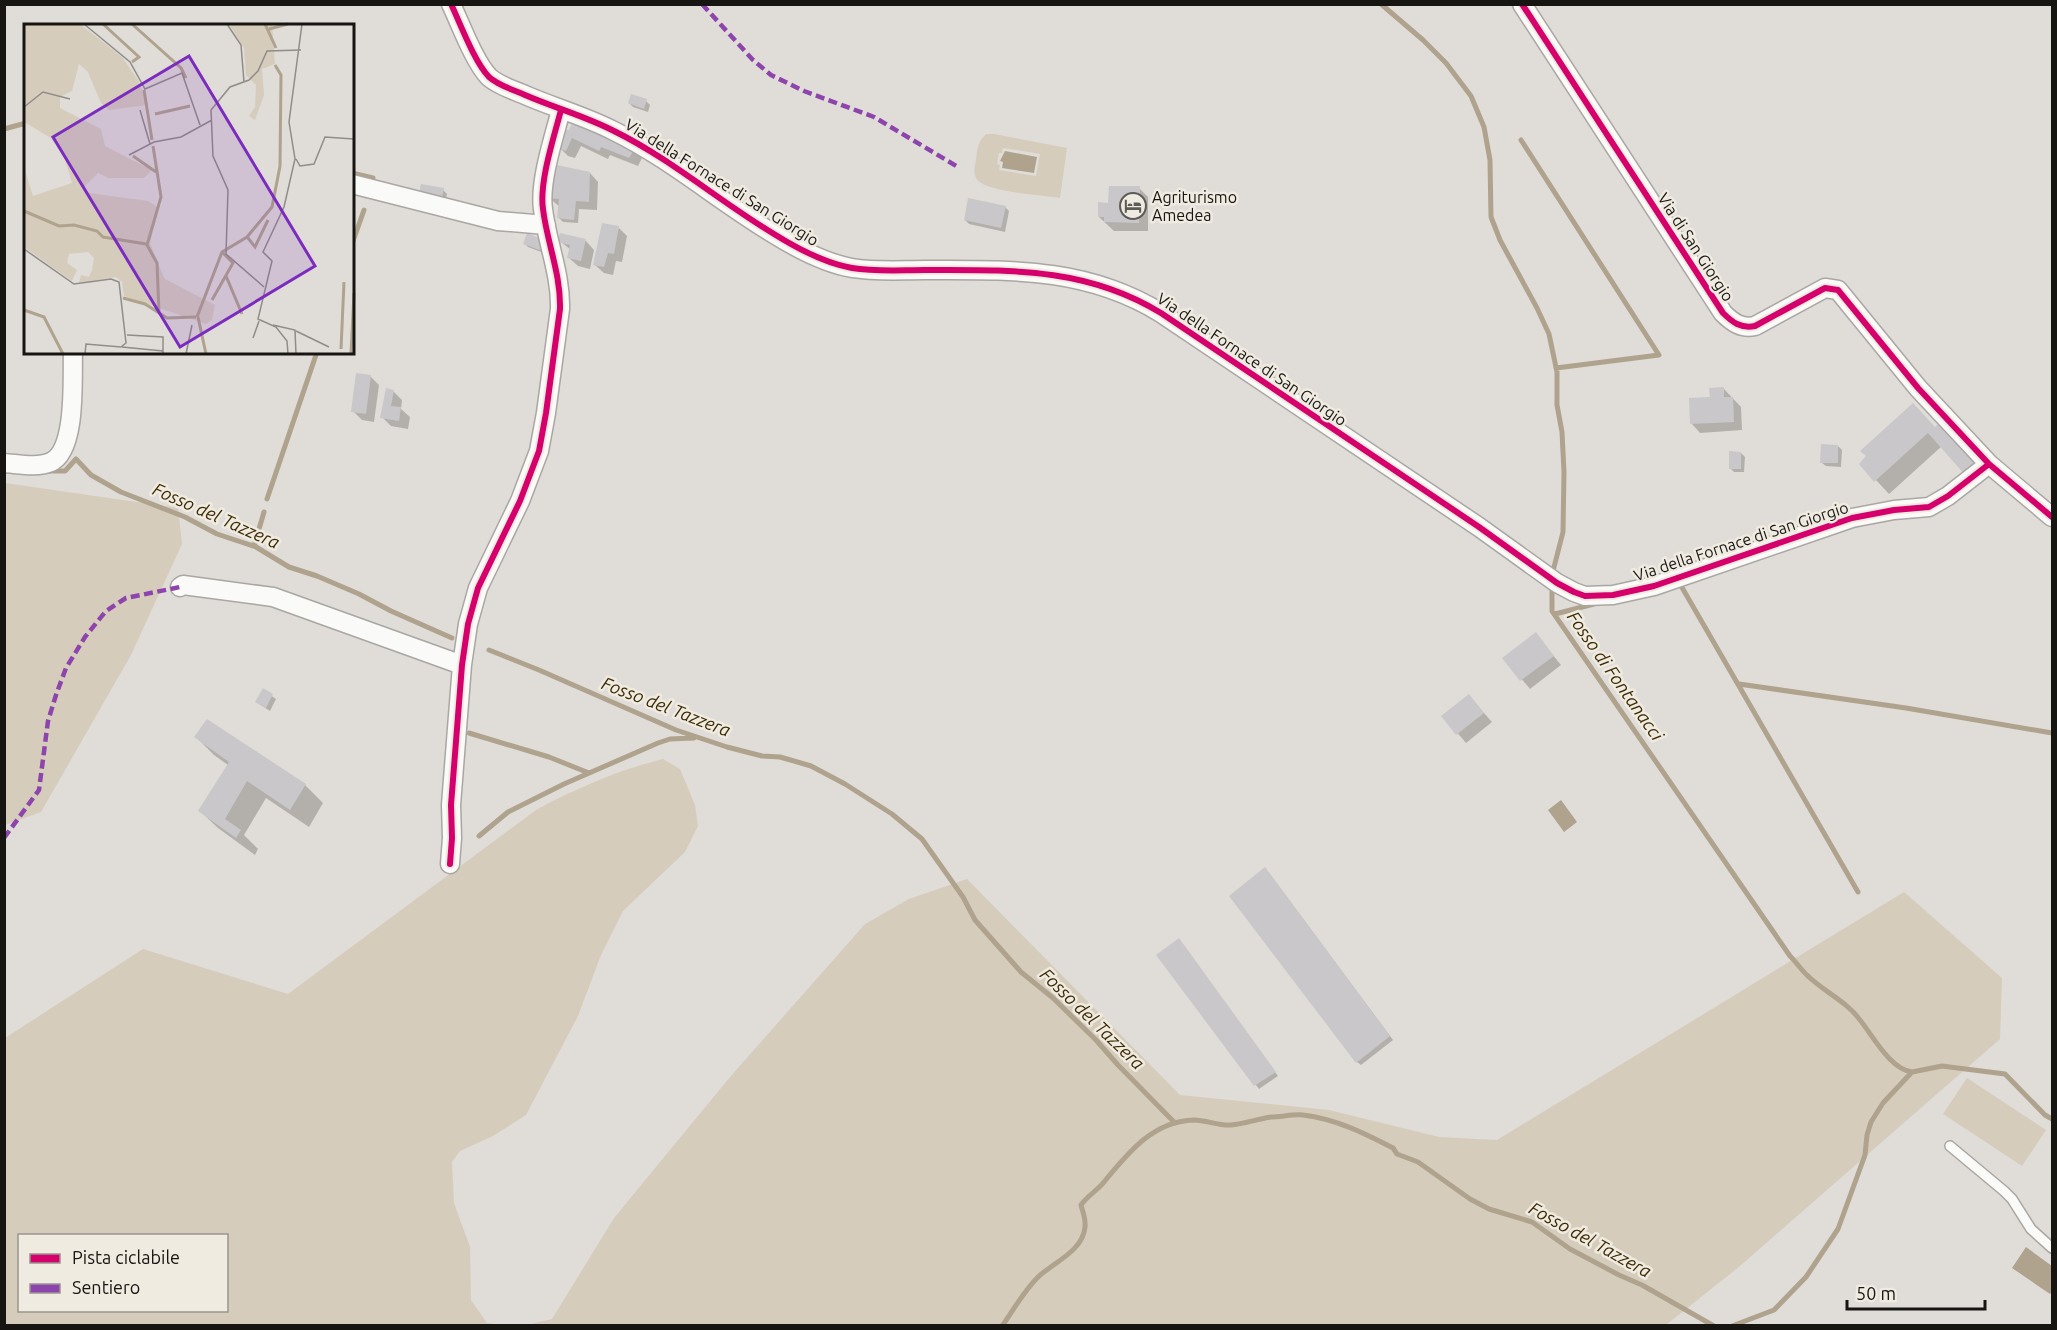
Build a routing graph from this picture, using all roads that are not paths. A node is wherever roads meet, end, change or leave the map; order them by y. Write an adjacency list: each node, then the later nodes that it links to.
1 (452, 4): 3 (street, Via della Fornace di San Giorgio)
2 (1522, 4): 8 (street, Via di San Giorgio)
3 (561, 110): 5 (street); 8 (street, Via della Fornace di San Giorgio)
4 (354, 185): 5 (street)
5 (546, 225): 11 (street)
6 (73, 354): 7 (street)
7 (4, 463)
8 (1989, 464): 9 (street, Via di San Giorgio)
9 (2052, 517)
10 (180, 587): 11 (street)
11 (462, 665): 12 (street)
12 (450, 864)
13 (1950, 1146): 14 (lane)
14 (2052, 1248)

